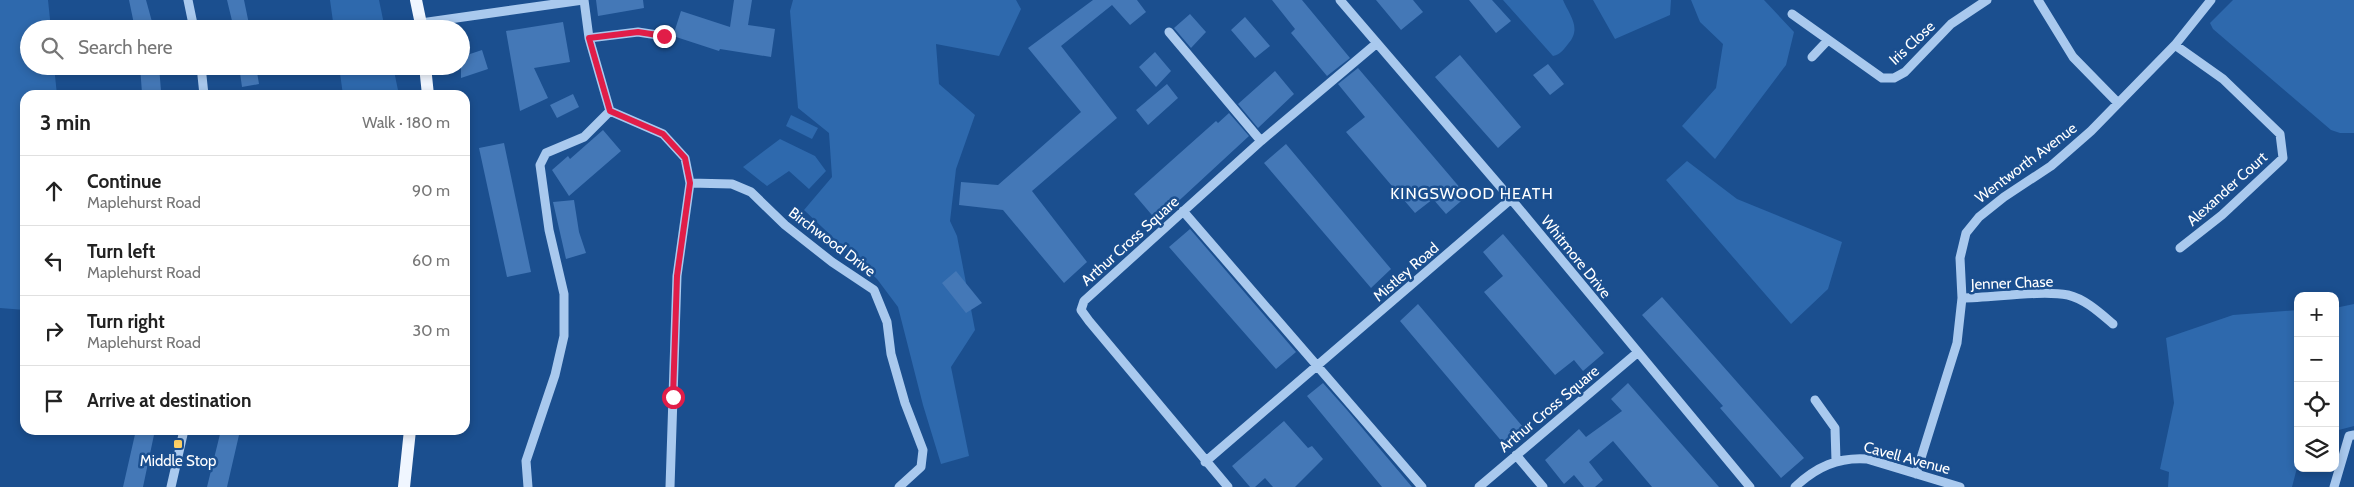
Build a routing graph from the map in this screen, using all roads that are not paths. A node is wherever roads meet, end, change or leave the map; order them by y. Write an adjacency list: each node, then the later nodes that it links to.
1 (188, 0): 9 (street)
2 (416, 0): 10 (main road)
3 (583, 0): 11 (street); 14 (street)
4 (1340, 0): 16 (street, Whitmore Drive)
5 (1987, 0): 15 (street, Iris Close)
6 (2038, 0): 23 (street)
7 (2211, 0): 17 (street, Wentworth Avenue)
8 (1792, 14): 15 (street, Iris Close)
9 (192, 20)
10 (421, 20)
11 (459, 20)
12 (1169, 32): 25 (street)
13 (664, 36): 14 (street)
14 (589, 38): 24 (street)
15 (1828, 40): 18 (street)
16 (1376, 43): 25 (street, Arthur Cross Square); 27 (street, Whitmore Drive)
17 (2175, 44): 23 (street, Wentworth Avenue); 29 (street, Alexander Court)
18 (1812, 57)
19 (202, 75): 21 (street)
20 (426, 75): 22 (main road)
21 (203, 90)
22 (427, 90)
23 (2118, 103): 30 (street, Wentworth Avenue)
24 (610, 111): 26 (street); 44 (street)
25 (1261, 141): 28 (street, Arthur Cross Square)
26 (690, 183): 45 (street); 46 (street, Birchwood Drive)
27 (1511, 199): 32 (street, Whitmore Drive); 33 (street, Mistley Road)
28 (1183, 212): 33 (street); 40 (street, Arthur Cross Square)
29 (2180, 248)
30 (1962, 298): 31 (street, Jenner Chase); 41 (street, Wentworth Avenue)
31 (2113, 324)
32 (1637, 353): 38 (street, Arthur Cross Square); 51 (street, Whitmore Drive)
33 (1317, 365): 40 (street, Mistley Road); 48 (street)
34 (1816, 400): 39 (street)
35 (183, 435): 42 (street)
36 (409, 435): 43 (main road)
37 (2354, 435): 54 (street)
38 (1516, 456): 49 (street, Arthur Cross Square); 50 (street)
39 (1836, 461): 41 (street, Cavell Avenue); 52 (street, Cavell Avenue)
40 (1205, 462): 47 (street, Arthur Cross Square)
41 (1916, 474): 53 (street, Cavell Avenue)
42 (171, 487)
43 (404, 487)
44 (528, 487)
45 (670, 487)
46 (899, 487)
47 (1228, 487)
48 (1422, 487)
49 (1479, 487)
50 (1543, 487)
51 (1750, 487)
52 (1795, 487)
53 (1960, 487)
54 (2334, 487)

